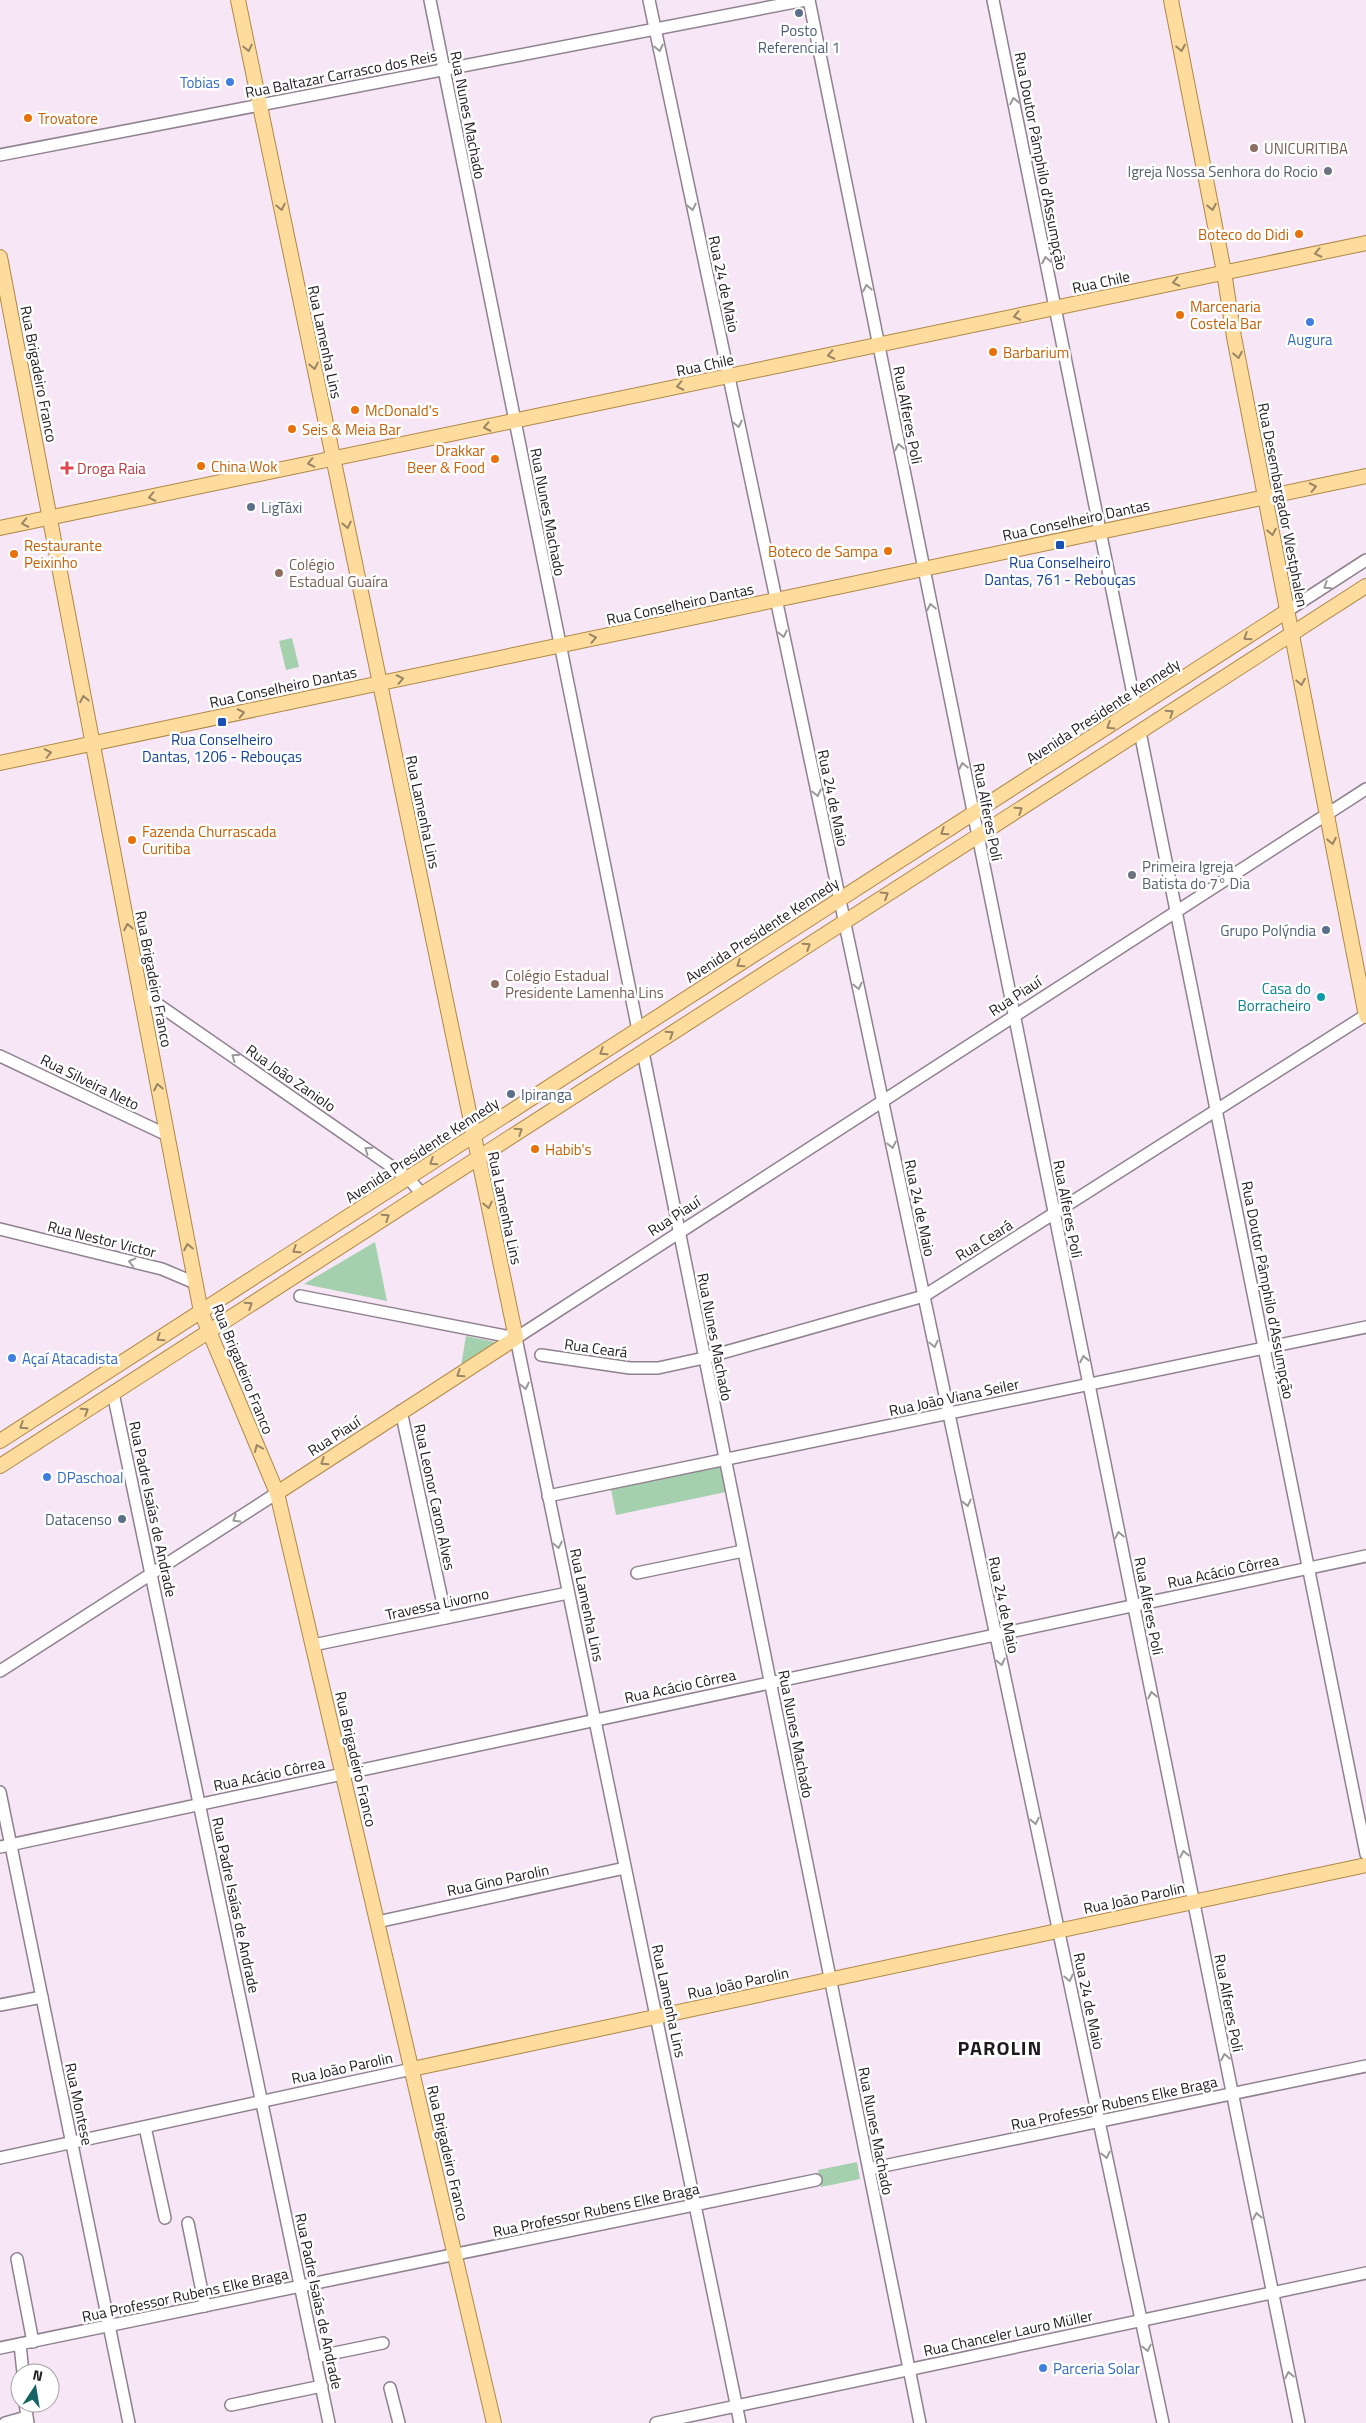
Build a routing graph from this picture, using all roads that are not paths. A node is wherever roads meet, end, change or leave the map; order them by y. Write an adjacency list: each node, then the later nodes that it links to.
1 (238, 0): 9 (main road, Rua Lamenha Lins, one-way to 9)
2 (430, 0): 8 (street, Rua Nunes Machado)
3 (649, 0): 7 (street, Rua 24 de Maio)
4 (807, 0): 7 (street, Rua Baltazar Carrasco dos Reis); 15 (street, Rua Alferes Poli, one-way to 4)
5 (993, 0): 14 (street, Rua Doutor Pâmphilo d'Assumpção, one-way to 5)
6 (1171, 0): 13 (main road, Rua Desembargador Westphalen, one-way to 13)
7 (655, 29): 8 (street, Rua Baltazar Carrasco dos Reis); 16 (street, Rua 24 de Maio, one-way to 16)
8 (444, 70): 9 (street, Rua Baltazar Carrasco dos Reis); 17 (street, Rua Nunes Machado)
9 (260, 105): 10 (street, Rua Baltazar Carrasco dos Reis); 18 (main road, Rua Lamenha Lins, one-way to 18)
10 (0, 155)
11 (1366, 243): 13 (main road, Rua Chile, one-way to 13)
12 (0, 256): 21 (main road, Rua Brigadeiro Franco)
13 (1224, 272): 14 (main road, Rua Chile, one-way to 14); 20 (main road, Rua Desembargador Westphalen, one-way to 20)
14 (1055, 308): 15 (main road, Rua Chile, one-way to 15); 23 (street, Rua Doutor Pâmphilo d'Assumpção)
15 (879, 345): 16 (main road, Rua Chile, one-way to 16); 25 (street, Rua Alferes Poli, one-way to 15)
16 (728, 376): 17 (main road, Rua Chile, one-way to 17); 27 (street, Rua 24 de Maio, one-way to 27)
17 (515, 421): 18 (main road, Rua Chile, one-way to 18); 30 (street, Rua Nunes Machado)
18 (333, 459): 21 (main road, Rua Chile, one-way to 21); 32 (main road, Rua Lamenha Lins, one-way to 32)
19 (1366, 476): 20 (main road, Rua Conselheiro Dantas, one-way to 19)
20 (1265, 497): 23 (main road, Rua Conselheiro Dantas); 28 (main road, Rua Desembargador Westphalen, one-way to 28)
21 (50, 518): 22 (main road, Rua Chile, one-way to 22); 36 (main road, Rua Brigadeiro Franco, one-way to 21)
22 (0, 528)
23 (1100, 532): 25 (main road, Rua Conselheiro Dantas); 34 (street, Rua Doutor Pâmphilo d'Assumpção)
24 (1366, 560): 28 (street, Avenida Presidente Kennedy, one-way to 28)
25 (924, 569): 27 (main road, Rua Conselheiro Dantas); 41 (street, Rua Alferes Poli, one-way to 25)
26 (1366, 586): 29 (main road)
27 (776, 600): 30 (main road, Rua Conselheiro Dantas, one-way to 27); 44 (street, Rua 24 de Maio, one-way to 44)
28 (1288, 611): 29 (main road, Rua Desembargador Westphalen); 31 (main road, Avenida Presidente Kennedy, one-way to 31)
29 (1292, 634): 33 (main road); 42 (main road, Rua Desembargador Westphalen, one-way to 42)
30 (560, 645): 32 (main road, Rua Conselheiro Dantas, one-way to 30); 52 (street, Rua Nunes Machado)
31 (1183, 678): 33 (main road); 34 (main road, Avenida Presidente Kennedy)
32 (380, 683): 36 (main road, Rua Conselheiro Dantas, one-way to 32); 57 (main road, Rua Lamenha Lins)
33 (1195, 696): 35 (main road, one-way to 33)
34 (1136, 710): 38 (main road, Avenida Presidente Kennedy, one-way to 38)
35 (1140, 732): 39 (main road); 45 (street, Rua Doutor Pâmphilo d'Assumpção)
36 (93, 744): 37 (main road, Rua Conselheiro Dantas, one-way to 36); 49 (main road, Rua Brigadeiro Franco, one-way to 36)
37 (0, 764)
38 (1042, 769): 39 (main road); 41 (main road, Avenida Presidente Kennedy)
39 (1052, 789): 43 (main road, one-way to 39)
40 (1366, 789): 42 (street, Rua Piauí)
41 (973, 814): 43 (street, Rua Alferes Poli); 44 (main road, Avenida Presidente Kennedy, one-way to 44)
42 (1327, 814): 45 (street, Rua Piauí); 51 (main road, Rua Desembargador Westphalen, one-way to 51)
43 (978, 836): 46 (main road, one-way to 43); 50 (street, Rua Alferes Poli)
44 (839, 900): 46 (street, Rua 24 de Maio); 47 (main road, Avenida Presidente Kennedy)
45 (1177, 912): 50 (street, Rua Piauí); 71 (street, Rua Doutor Pâmphilo d'Assumpção)
46 (844, 922): 48 (main road, one-way to 46); 55 (street, Rua 24 de Maio, one-way to 55)
47 (775, 941): 48 (main road); 52 (main road, Avenida Presidente Kennedy, one-way to 52)
48 (776, 966): 53 (main road, one-way to 48)
49 (140, 992): 56 (main road, Rua Brigadeiro Franco, one-way to 49); 59 (street, Rua João Zaniolo, one-way to 49)
50 (1014, 1016): 55 (street, Rua Piauí); 61 (street, Rua Alferes Poli)
51 (1366, 1016): 61 (street, Rua Ceará)
52 (638, 1030): 57 (main road, Avenida Presidente Kennedy, one-way to 57)
53 (642, 1052): 58 (main road, one-way to 53); 63 (street, Rua Nunes Machado)
54 (0, 1056): 56 (street, Rua Silveira Neto)
55 (882, 1101): 63 (street, Rua Piauí); 66 (street, Rua 24 de Maio, one-way to 66)
56 (167, 1135): 64 (main road, Rua Brigadeiro Franco, one-way to 56)
57 (474, 1135): 58 (main road, Rua Lamenha Lins); 59 (main road, Avenida Presidente Kennedy, one-way to 59)
58 (478, 1158): 60 (main road); 70 (main road, Rua Lamenha Lins, one-way to 70)
59 (408, 1178): 60 (street, Rua João Zaniolo); 67 (main road, Avenida Presidente Kennedy, one-way to 67)
60 (422, 1194): 69 (main road, one-way to 60)
61 (1054, 1213): 66 (street, Rua Ceará); 74 (street, Rua Alferes Poli, one-way to 61)
62 (0, 1229): 64 (street, Rua Nestor Victor, one-way to 62)
63 (679, 1233): 70 (street, Rua Piauí); 73 (street, Rua Nunes Machado)
64 (195, 1282): 67 (main road, Rua Brigadeiro Franco)
65 (300, 1296): 70 (street)
66 (924, 1296): 73 (street, Rua Ceará); 77 (street, Rua 24 de Maio, one-way to 77)
67 (200, 1312): 69 (main road, Rua Brigadeiro Franco); 78 (main road, Avenida Presidente Kennedy, one-way to 78)
68 (1366, 1327): 71 (street, Rua João Viana Seiler)
69 (208, 1332): 75 (main road); 81 (main road, Rua Brigadeiro Franco, one-way to 69)
70 (516, 1338): 76 (main road, Rua Piauí, one-way to 76); 82 (street, Rua Lamenha Lins, one-way to 82)
71 (1264, 1348): 74 (street, Rua João Viana Seiler); 85 (street, Rua Doutor Pâmphilo d'Assumpção)
72 (541, 1355): 73 (street, Rua Ceará)
73 (704, 1358): 79 (street, Rua Nunes Machado)
74 (1089, 1384): 77 (street, Rua João Viana Seiler); 89 (street, Rua Alferes Poli, one-way to 74)
75 (113, 1393): 80 (main road, one-way to 75); 86 (street, Rua Padre Isaías de Andrade)
76 (401, 1412): 81 (main road, Rua Piauí, one-way to 81); 90 (street, Rua Leonor Caron Alves)
77 (949, 1414): 79 (street, Rua João Viana Seiler); 91 (street, Rua 24 de Maio, one-way to 91)
78 (0, 1441)
79 (725, 1460): 82 (street, Rua João Viana Seiler); 83 (street, Rua Nunes Machado)
80 (0, 1466)
81 (277, 1493): 86 (street, Rua Piauí, one-way to 86); 92 (main road, Rua Brigadeiro Franco)
82 (548, 1496): 88 (street, Rua Lamenha Lins, one-way to 88)
83 (743, 1551): 87 (street); 94 (street, Rua Nunes Machado)
84 (1366, 1556): 85 (street, Rua Acácio Côrrea)
85 (1308, 1568): 89 (street, Rua Acácio Côrrea); 100 (street, Rua Doutor Pâmphilo d'Assumpção)
86 (151, 1573): 93 (street, Rua Piauí); 98 (street, Rua Padre Isaías de Andrade)
87 (637, 1573)
88 (568, 1593): 90 (street, Travessa Livorno); 95 (street, Rua Lamenha Lins)
89 (1134, 1605): 91 (street, Rua Acácio Côrrea); 103 (street, Rua Alferes Poli, one-way to 89)
90 (446, 1618): 92 (street, Travessa Livorno)
91 (995, 1634): 94 (street, Rua Acácio Côrrea); 105 (street, Rua 24 de Maio, one-way to 105)
92 (313, 1645): 96 (main road, Rua Brigadeiro Franco)
93 (0, 1671)
94 (770, 1682): 95 (street, Rua Acácio Côrrea); 106 (street, Rua Nunes Machado)
95 (594, 1720): 96 (street, Rua Acácio Côrrea); 102 (street, Rua Lamenha Lins)
96 (343, 1773): 98 (street, Rua Acácio Côrrea); 104 (main road, Rua Brigadeiro Franco)
97 (0, 1792): 99 (street, Rua Montese)
98 (199, 1804): 99 (street, Rua Acácio Côrrea); 113 (street, Rua Padre Isaías de Andrade)
99 (5, 1845): 107 (street, Rua Montese)
100 (1366, 1854)
101 (1366, 1865): 103 (main road, Rua João Parolin)
102 (625, 1868): 104 (street, Rua Gino Parolin); 109 (street, Rua Lamenha Lins)
103 (1194, 1902): 105 (main road, Rua João Parolin); 112 (street, Rua Alferes Poli, one-way to 103)
104 (377, 1922): 111 (main road, Rua Brigadeiro Franco)
105 (1058, 1931): 106 (main road, Rua João Parolin); 114 (street, Rua 24 de Maio, one-way to 114)
106 (830, 1980): 109 (main road, Rua João Parolin); 118 (street, Rua Nunes Machado)
107 (42, 1997): 108 (street); 116 (street, Rua Montese)
108 (0, 2005)
109 (656, 2017): 111 (main road, Rua João Parolin); 120 (street, Rua Lamenha Lins)
110 (1366, 2066): 112 (street, Rua Professor Rubens Elke Braga)
111 (412, 2069): 113 (street, Rua João Parolin); 123 (main road, Rua Brigadeiro Franco)
112 (1232, 2094): 114 (street, Rua Professor Rubens Elke Braga); 127 (street, Rua Alferes Poli, one-way to 112)
113 (262, 2101): 115 (street, Rua João Parolin); 126 (street, Rua Padre Isaías de Andrade)
114 (1099, 2121): 118 (street, Rua Professor Rubens Elke Braga); 129 (street, Rua 24 de Maio, one-way to 129)
115 (145, 2126): 116 (street, Rua João Parolin); 121 (street)
116 (72, 2142): 117 (street, Rua João Parolin); 130 (street, Rua Montese)
117 (0, 2158)
118 (868, 2169): 137 (street, Rua Nunes Machado)
119 (816, 2180): 120 (street, Rua Professor Rubens Elke Braga)
120 (695, 2205): 123 (street, Rua Professor Rubens Elke Braga); 141 (street, Rua Lamenha Lins)
121 (165, 2218)
122 (188, 2223): 128 (street)
123 (455, 2254): 126 (street, Rua Professor Rubens Elke Braga); 147 (main road, Rua Brigadeiro Franco)
124 (17, 2259): 131 (street)
125 (1366, 2273): 127 (street, Rua Chanceler Lauro Müller)
126 (301, 2286): 128 (street, Rua Professor Rubens Elke Braga); 135 (street, Rua Padre Isaías de Andrade)
127 (1273, 2293): 129 (street, Rua Chanceler Lauro Müller); 152 (street, Rua Alferes Poli, one-way to 127)
128 (205, 2306): 130 (street, Rua Professor Rubens Elke Braga)
129 (1141, 2321): 137 (street, Rua Chanceler Lauro Müller); 151 (street, Rua 24 de Maio, one-way to 151)
130 (109, 2326): 131 (street, Rua Professor Rubens Elke Braga); 144 (street, Rua Montese)
131 (33, 2342): 133 (street, Rua Professor Rubens Elke Braga)
132 (383, 2343): 135 (street)
133 (20, 2344): 134 (street, Rua Professor Rubens Elke Braga); 136 (street)
134 (0, 2348)
135 (316, 2356): 138 (street, Rua Padre Isaías de Andrade)
136 (21, 2363)
137 (909, 2370): 141 (street, Rua Chanceler Lauro Müller); 150 (street, Rua Nunes Machado)
138 (322, 2386): 140 (street); 145 (street, Rua Padre Isaías de Andrade)
139 (390, 2388): 146 (street)
140 (231, 2405)
141 (736, 2406): 148 (street, Rua Chanceler Lauro Müller); 149 (street, Rua Lamenha Lins)
142 (27, 2420): 143 (street)
143 (5, 2423)
144 (129, 2423)
145 (330, 2423)
146 (399, 2423)
147 (494, 2423)
148 (660, 2423)
149 (740, 2423)
150 (920, 2423)
151 (1163, 2423)
152 (1299, 2423)

